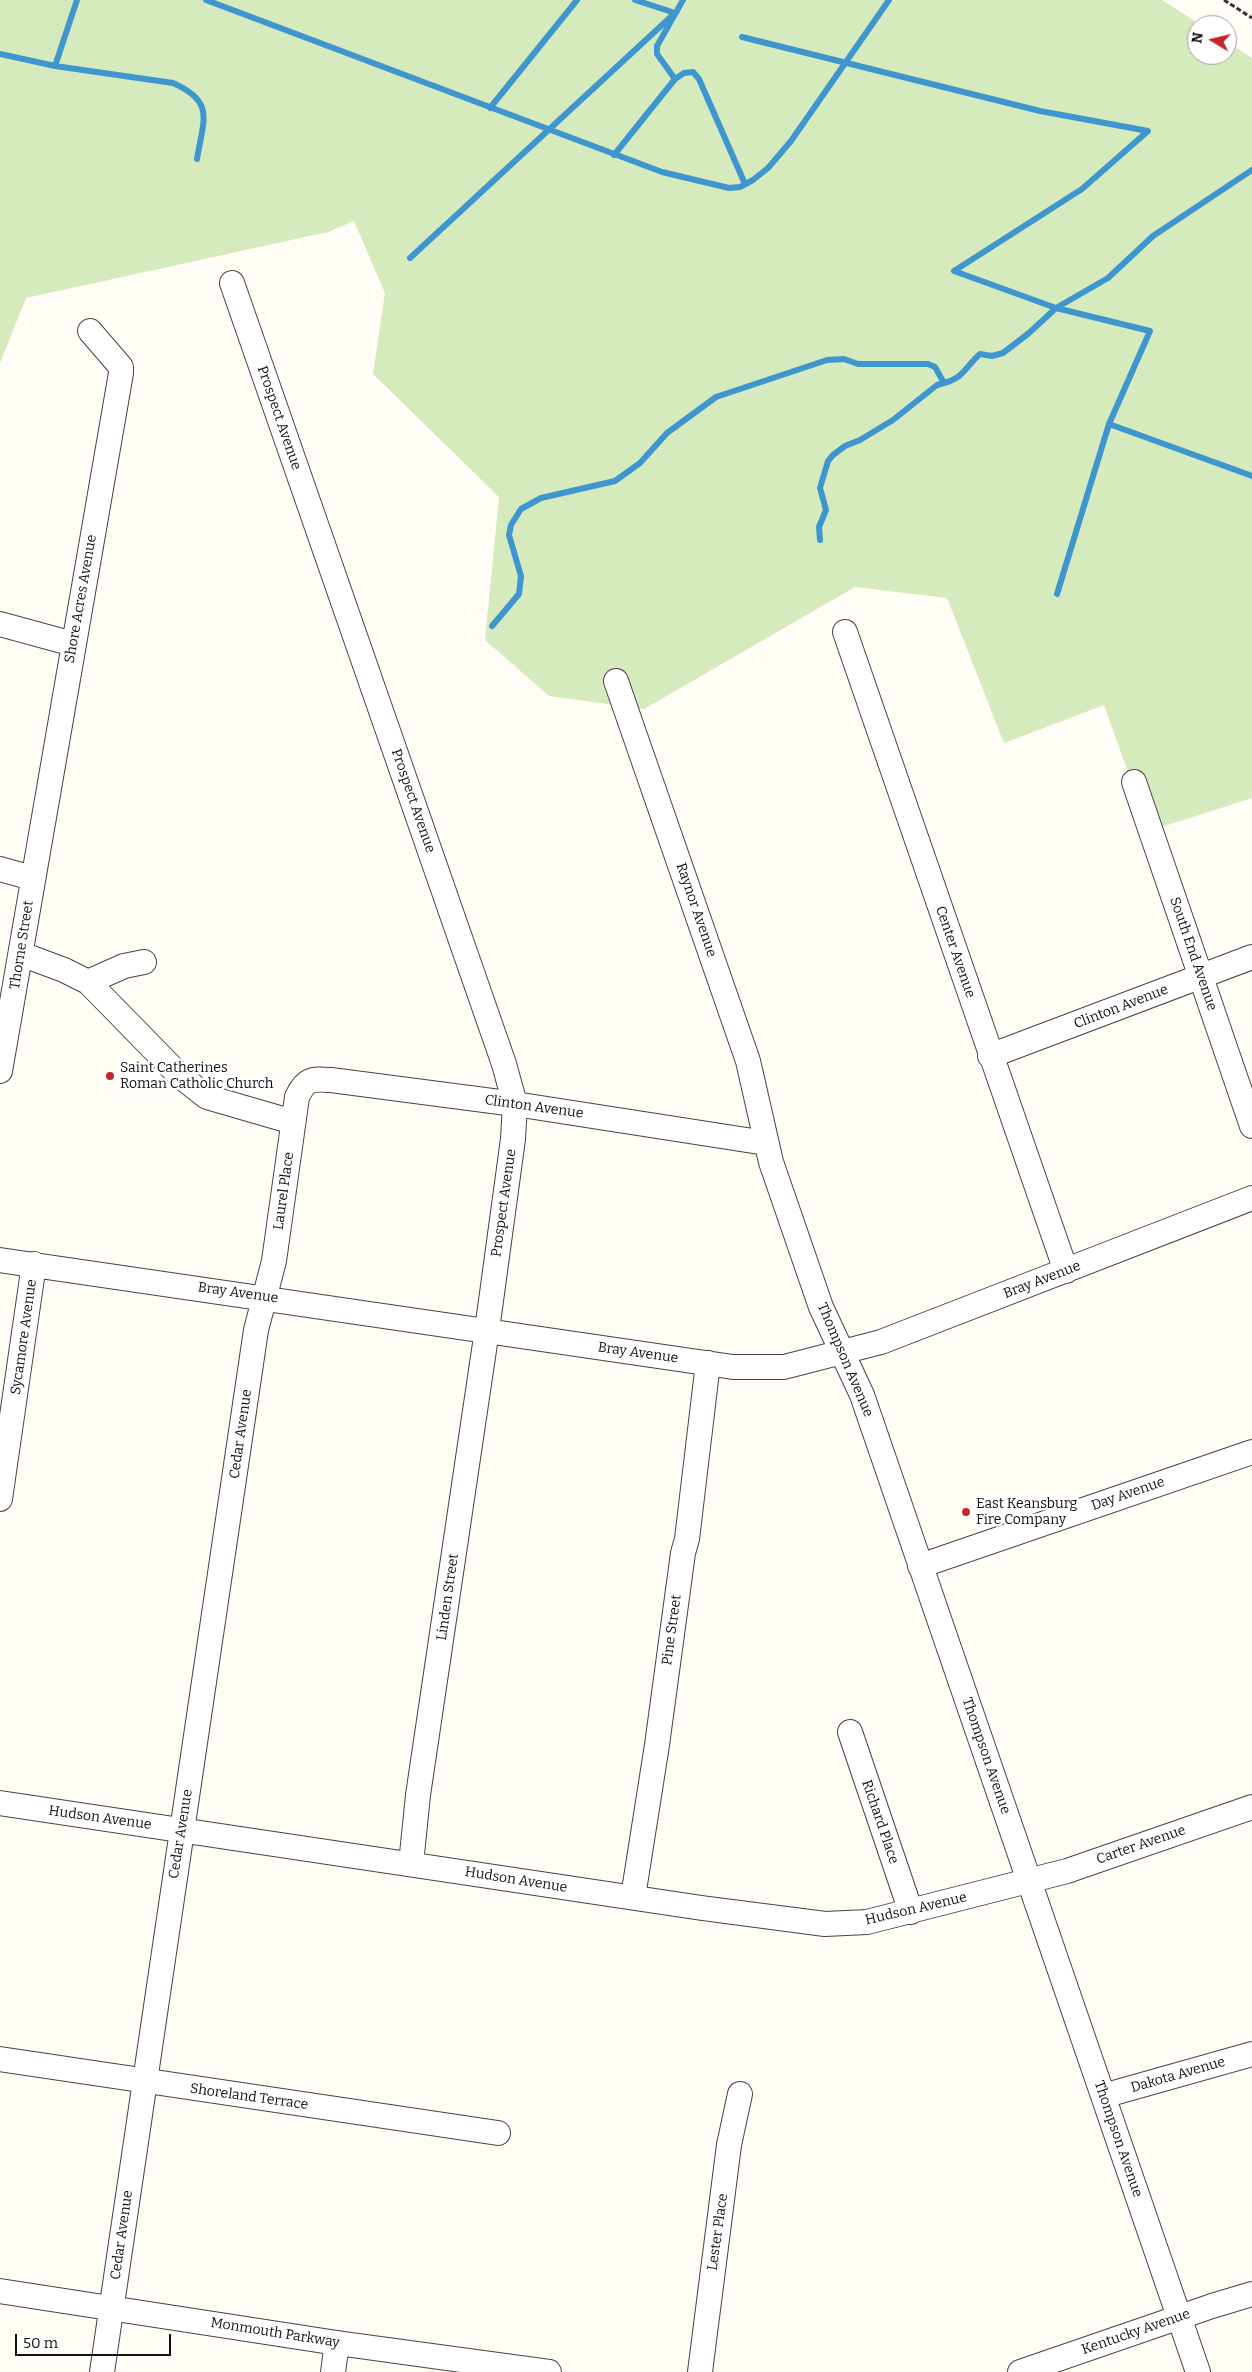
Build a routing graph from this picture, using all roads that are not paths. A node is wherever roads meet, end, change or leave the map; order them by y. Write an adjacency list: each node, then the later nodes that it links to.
1 (232, 283): 18 (street, Prospect Avenue)
2 (90, 331): 5 (street, Shore Acres Avenue)
3 (0, 624): 5 (street)
4 (845, 632): 15 (street, Center Avenue)
5 (73, 644): 9 (street, Shore Acres Avenue)
6 (616, 681): 21 (street, Raynor Avenue)
7 (1134, 782): 13 (street, South End Avenue)
8 (0, 869): 9 (street)
9 (32, 878): 10 (street, Thorne Street)
10 (21, 954): 14 (street); 16 (street, Thorne Street)
11 (1252, 957): 13 (street, Clinton Avenue)
12 (144, 962): 14 (street)
13 (1200, 976): 15 (street, Clinton Avenue); 20 (street, South End Avenue)
14 (88, 982): 19 (street)
15 (990, 1056): 25 (street, Center Avenue)
16 (0, 1071)
17 (302, 1085): 18 (street, Clinton Avenue); 19 (street, Laurel Place)
18 (515, 1104): 21 (street, Clinton Avenue); 27 (street, Prospect Avenue)
19 (293, 1122): 26 (street, Laurel Place)
20 (1252, 1126)
21 (766, 1143): 28 (street, Thompson Avenue)
22 (1252, 1198): 25 (street, Bray Avenue)
23 (0, 1260): 24 (street, Bray Avenue)
24 (34, 1264): 26 (street, Bray Avenue); 30 (street, Sycamore Avenue)
25 (1066, 1271): 28 (street, Bray Avenue)
26 (265, 1297): 27 (street, Bray Avenue); 37 (street, Cedar Avenue)
27 (487, 1330): 29 (street, Bray Avenue); 38 (street, Linden Street)
28 (842, 1352): 29 (street, Bray Avenue); 33 (street, Thompson Avenue)
29 (708, 1363): 40 (street, Pine Street)
30 (8, 1389): 32 (street, Sycamore Avenue)
31 (1252, 1452): 33 (street, Day Avenue)
32 (0, 1498)
33 (920, 1566): 39 (street, Thompson Avenue)
34 (850, 1732): 41 (street, Richard Place)
35 (0, 1803): 37 (street, Hudson Avenue)
36 (1252, 1807): 39 (street, Carter Avenue)
37 (181, 1830): 38 (street, Hudson Avenue); 44 (street, Cedar Avenue)
38 (411, 1864): 40 (street, Hudson Avenue)
39 (1029, 1880): 41 (street, Hudson Avenue); 46 (street, Thompson Avenue)
40 (633, 1897): 41 (street, Hudson Avenue)
41 (911, 1912)
42 (1252, 2054): 46 (street, Dakota Avenue)
43 (0, 2059): 44 (street, Shoreland Terrace)
44 (144, 2082): 47 (street, Shoreland Terrace); 50 (street, Cedar Avenue)
45 (740, 2094): 56 (street, Lester Place)
46 (1103, 2096): 51 (street, Thompson Avenue)
47 (498, 2133)
48 (0, 2291): 50 (street, Monmouth Parkway)
49 (1252, 2294): 51 (street, Kentucky Avenue)
50 (111, 2308): 52 (street, Monmouth Parkway); 53 (street, Cedar Avenue)
51 (1179, 2317): 57 (street, Kentucky Avenue); 58 (street, Thompson Avenue)
52 (337, 2343): 54 (street); 55 (street, Monmouth Parkway)
53 (102, 2372)
54 (333, 2372)
55 (550, 2372)
56 (700, 2372)
57 (1020, 2372)
58 (1198, 2372)

